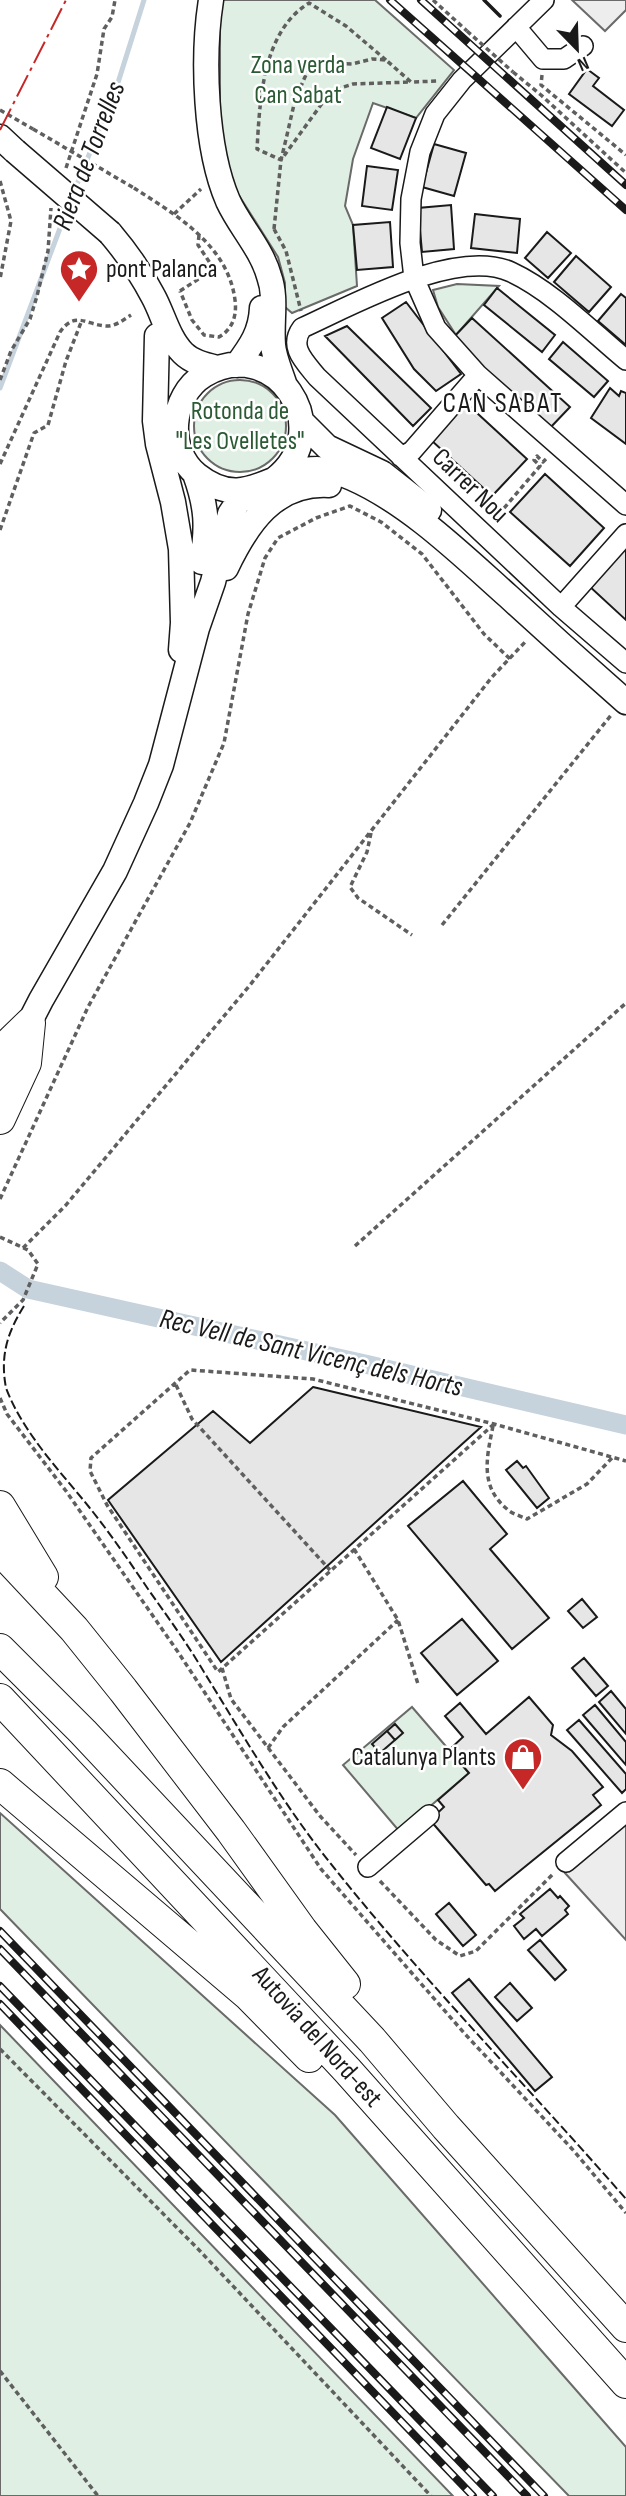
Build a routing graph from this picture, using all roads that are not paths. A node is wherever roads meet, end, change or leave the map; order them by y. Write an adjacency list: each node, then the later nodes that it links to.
1 (202, 0): 11 (main road)
2 (211, 0): 13 (main road)
3 (544, 0): 4 (street)
4 (516, 27): 5 (street); 8 (street)
5 (583, 46)
6 (8, 144): 7 (main road, bridge)
7 (128, 255): 9 (main road); 11 (main road)
8 (414, 278): 10 (street); 12 (street); 16 (street, Carrer Nou)
9 (158, 336): 14 (main road); 26 (main road)
10 (626, 360)
11 (227, 367): 13 (main road); 14 (main road)
12 (478, 376): 16 (street); 20 (street)
13 (285, 386): 15 (main road)
14 (178, 408): 17 (main road)
15 (302, 422): 18 (main road); 25 (main road)
16 (401, 457): 22 (street, Carrer Nou)
17 (195, 474): 18 (main road); 23 (main road)
18 (267, 483): 19 (main road); 23 (main road)
19 (369, 488): 23 (main road); 25 (main road)
20 (626, 505)
21 (626, 534): 22 (street)
22 (561, 607): 24 (street, Carrer Nou)
23 (197, 628): 26 (main road)
24 (626, 663)
25 (625, 695)
26 (178, 699): 27 (main road)
27 (30, 1023): 28 (highway); 29 (main road); 30 (highway)
28 (0, 1052)
29 (0, 1080)
30 (0, 1119)
31 (0, 1506): 33 (highway)
32 (0, 1550): 33 (highway)
33 (74, 1629): 41 (highway)
34 (0, 1650): 41 (highway, Autovia del Nord-est)
35 (0, 1699): 42 (highway, Autovia del Nord-est)
36 (0, 1784): 42 (highway)
37 (626, 1812): 39 (street)
38 (429, 1815): 40 (street)
39 (566, 1862)
40 (368, 1867)
41 (372, 2040): 43 (highway, Autovia del Nord-est)
42 (440, 2173): 44 (highway, Autovia del Nord-est)
43 (626, 2326)
44 (626, 2383)

